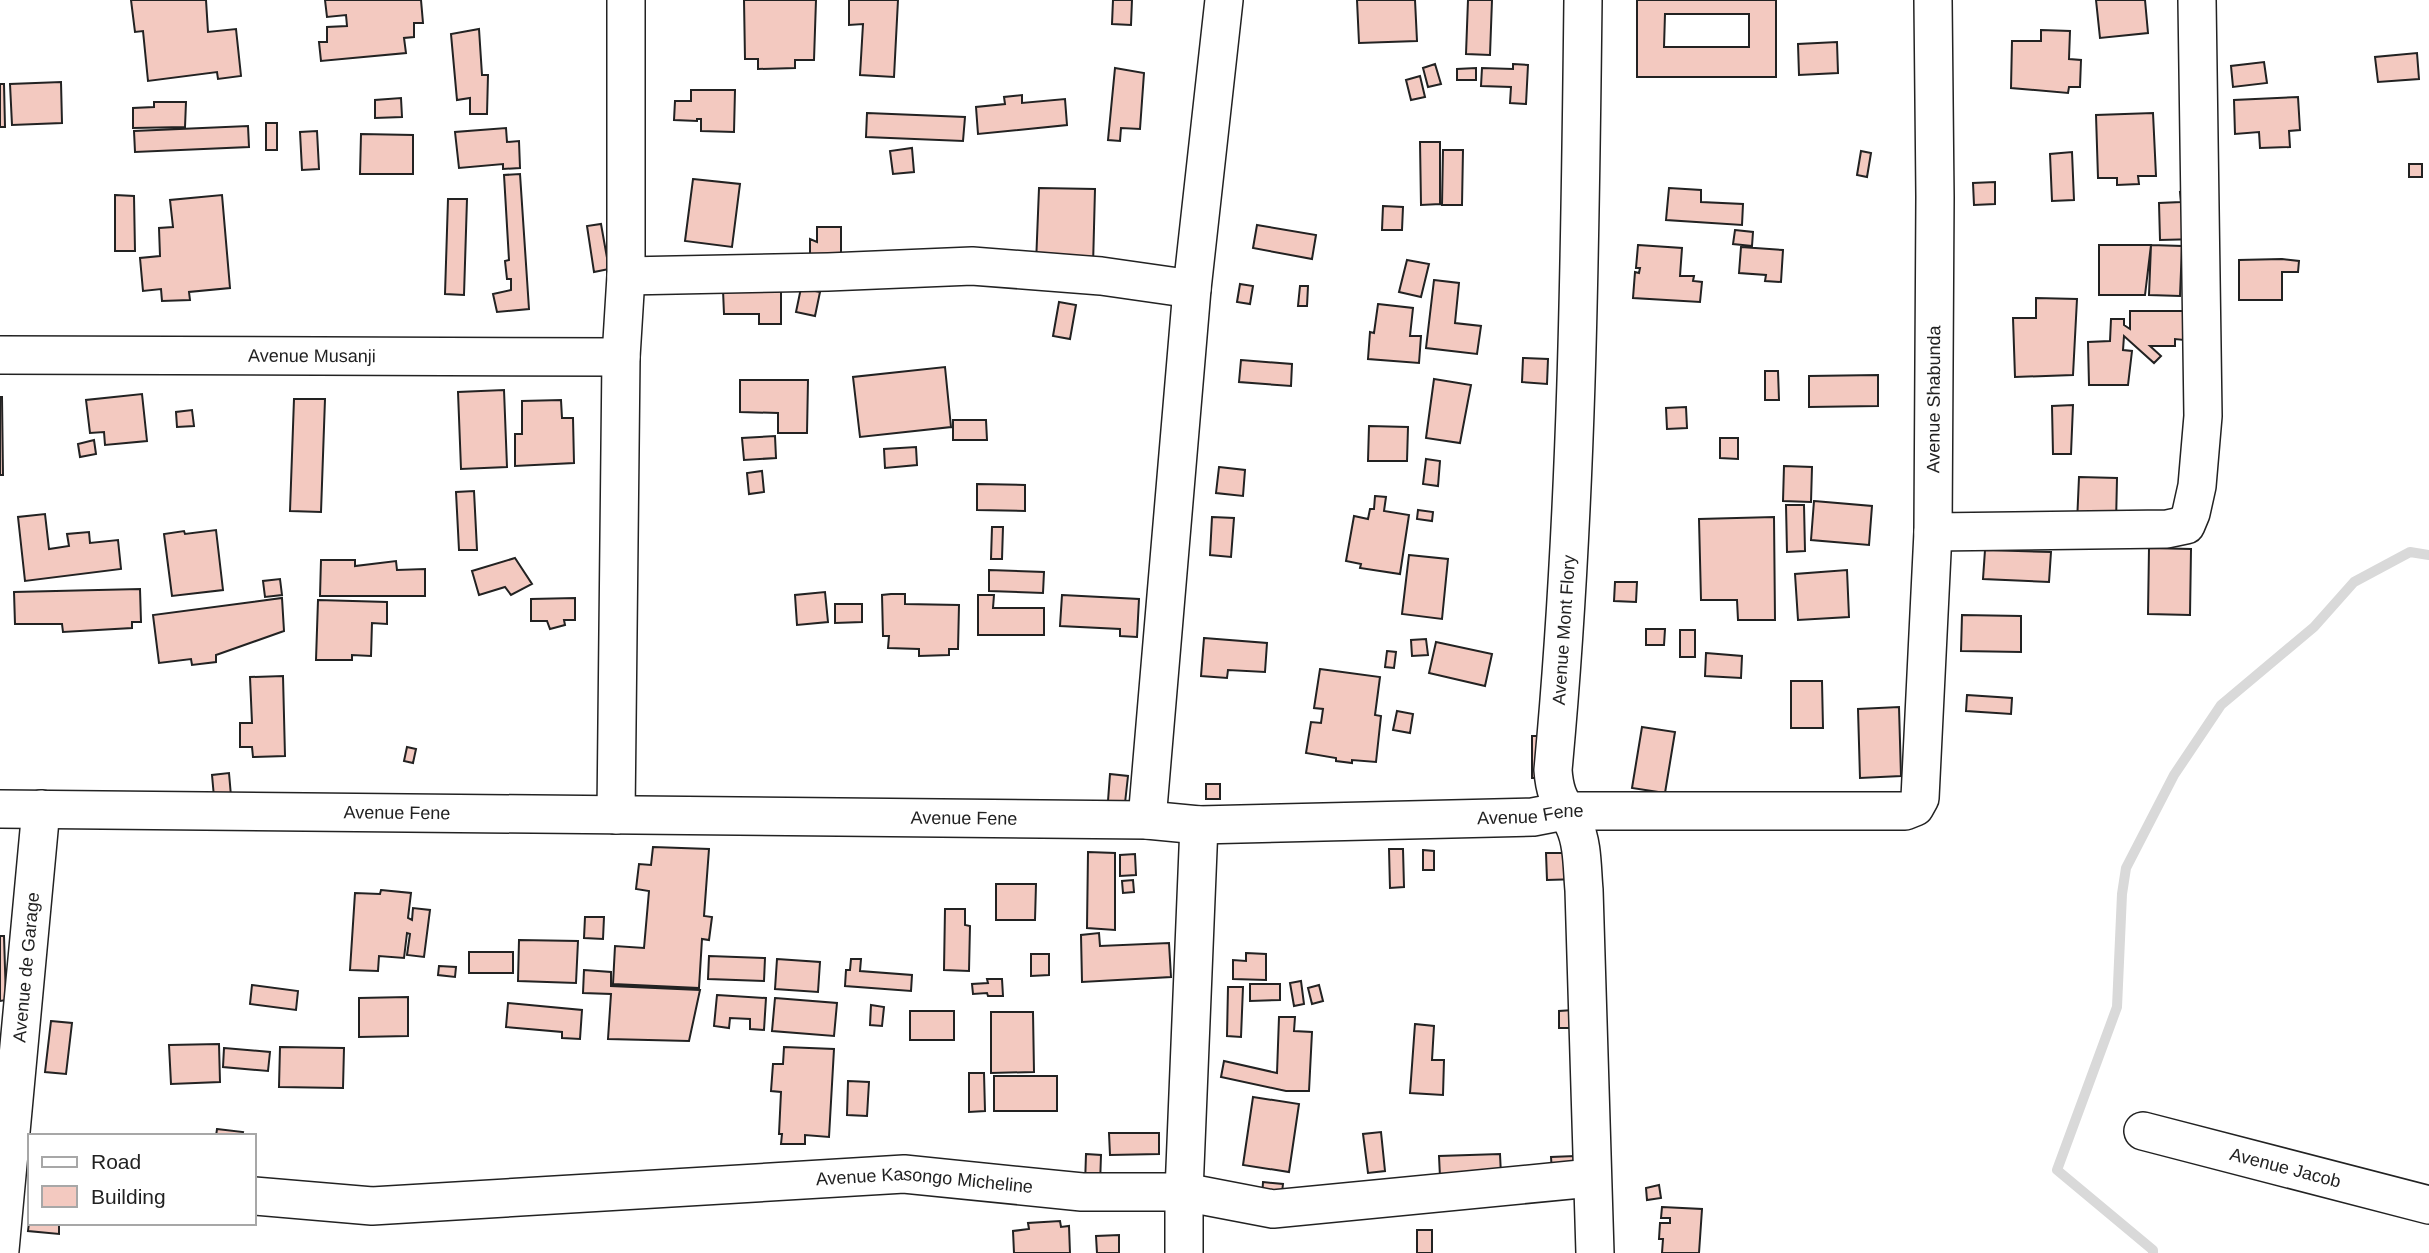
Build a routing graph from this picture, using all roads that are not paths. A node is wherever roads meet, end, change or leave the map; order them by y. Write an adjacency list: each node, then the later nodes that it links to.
1 (626, 0): 6 (street)
2 (1224, 0): 7 (street)
3 (1583, 0): 14 (street, Avenue Mont Flory)
4 (1933, 0): 10 (street, Avenue Shabunda)
5 (2197, 0): 10 (street)
6 (626, 276): 7 (street); 9 (street)
7 (1192, 289): 16 (street)
8 (0, 355): 9 (street, Avenue Musanji)
9 (621, 357): 15 (street)
10 (1933, 532): 11 (street, Avenue Shabunda)
11 (1920, 798): 14 (street, Avenue Fene)
12 (0, 809): 13 (street, Avenue Fene)
13 (41, 809): 15 (street, Avenue Fene); 19 (street, Avenue de Garage)
14 (1564, 811): 17 (street, Avenue Fene); 20 (street, Avenue Mont Flory)
15 (616, 815): 16 (street, Avenue Fene)
16 (1147, 820): 17 (street, Avenue Fene)
17 (1199, 825): 21 (street)
18 (2143, 1131): 23 (street, Avenue Jacob)
19 (12, 1176): 24 (street, Avenue de Garage)
20 (1591, 1178): 21 (street, Avenue Kasongo Micheline); 26 (street, Avenue Mont Flory)
21 (1184, 1192): 22 (street, Avenue Kasongo Micheline); 25 (street)
22 (256, 1196)
23 (2429, 1205)
24 (0, 1250)
25 (1184, 1253)
26 (1595, 1253)

